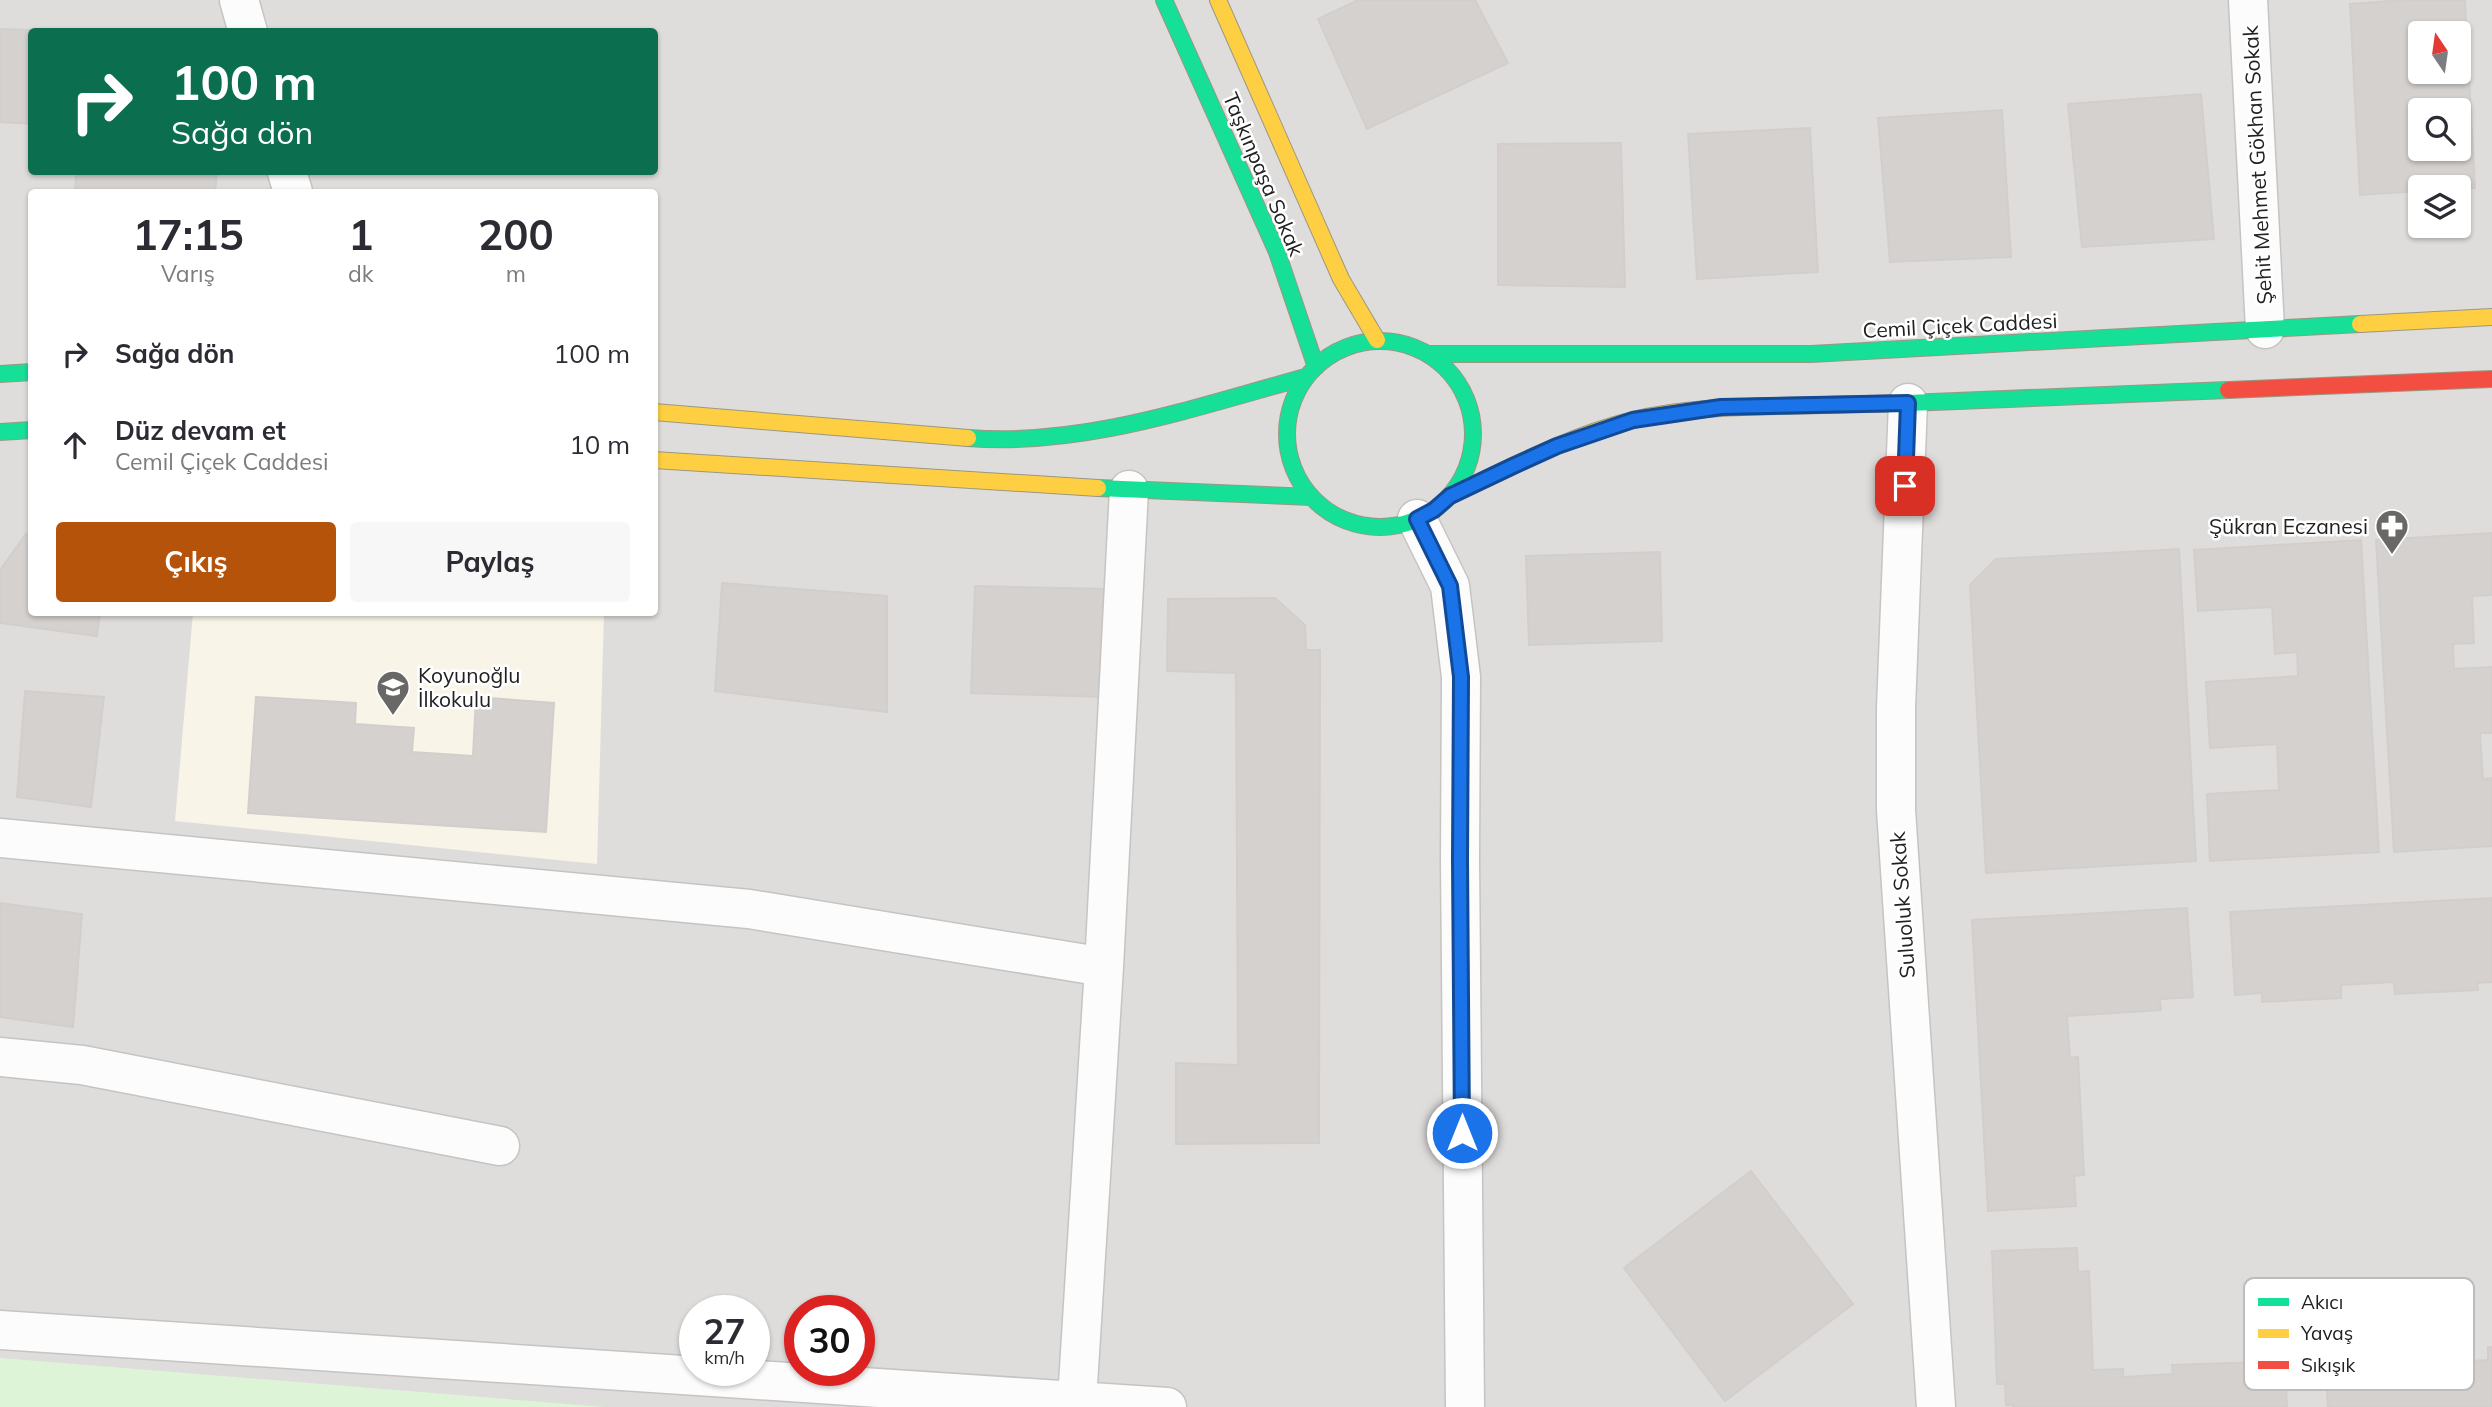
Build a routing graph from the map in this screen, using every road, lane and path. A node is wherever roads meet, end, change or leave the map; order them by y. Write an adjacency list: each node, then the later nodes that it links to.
1 (239, 0): 5 (street)
2 (1164, 0): 11 (street, Taşkınpaşa Sokak)
3 (1218, 0): 8 (street)
4 (2249, 0): 7 (street, Şehit Mehmet Gökhan Sokak)
5 (246, 28)
6 (2492, 317): 7 (street, Cemil Çiçek Caddesi)
7 (2265, 329): 9 (street, Cemil Çiçek Caddesi)
8 (1377, 340): 9 (street); 11 (street)
9 (1429, 354): 20 (street)
10 (28, 372): 12 (street)
11 (1311, 372): 15 (street); 21 (street)
12 (0, 374)
13 (2492, 379): 14 (street)
14 (1908, 403): 20 (street); 31 (street, Suluoluk Sokak)
15 (658, 412)
16 (28, 430): 17 (street)
17 (0, 432)
18 (658, 460): 19 (street)
19 (1129, 489): 21 (street); 24 (street)
20 (1450, 496): 22 (street)
21 (1311, 497): 22 (street)
22 (1417, 519): 30 (street)
23 (0, 838): 24 (street)
24 (1104, 967): 28 (street)
25 (0, 1057): 26 (street)
26 (500, 1146)
27 (0, 1330): 28 (street)
28 (1077, 1401): 29 (street)
29 (1167, 1407)
30 (1465, 1407)
31 (1936, 1407)

